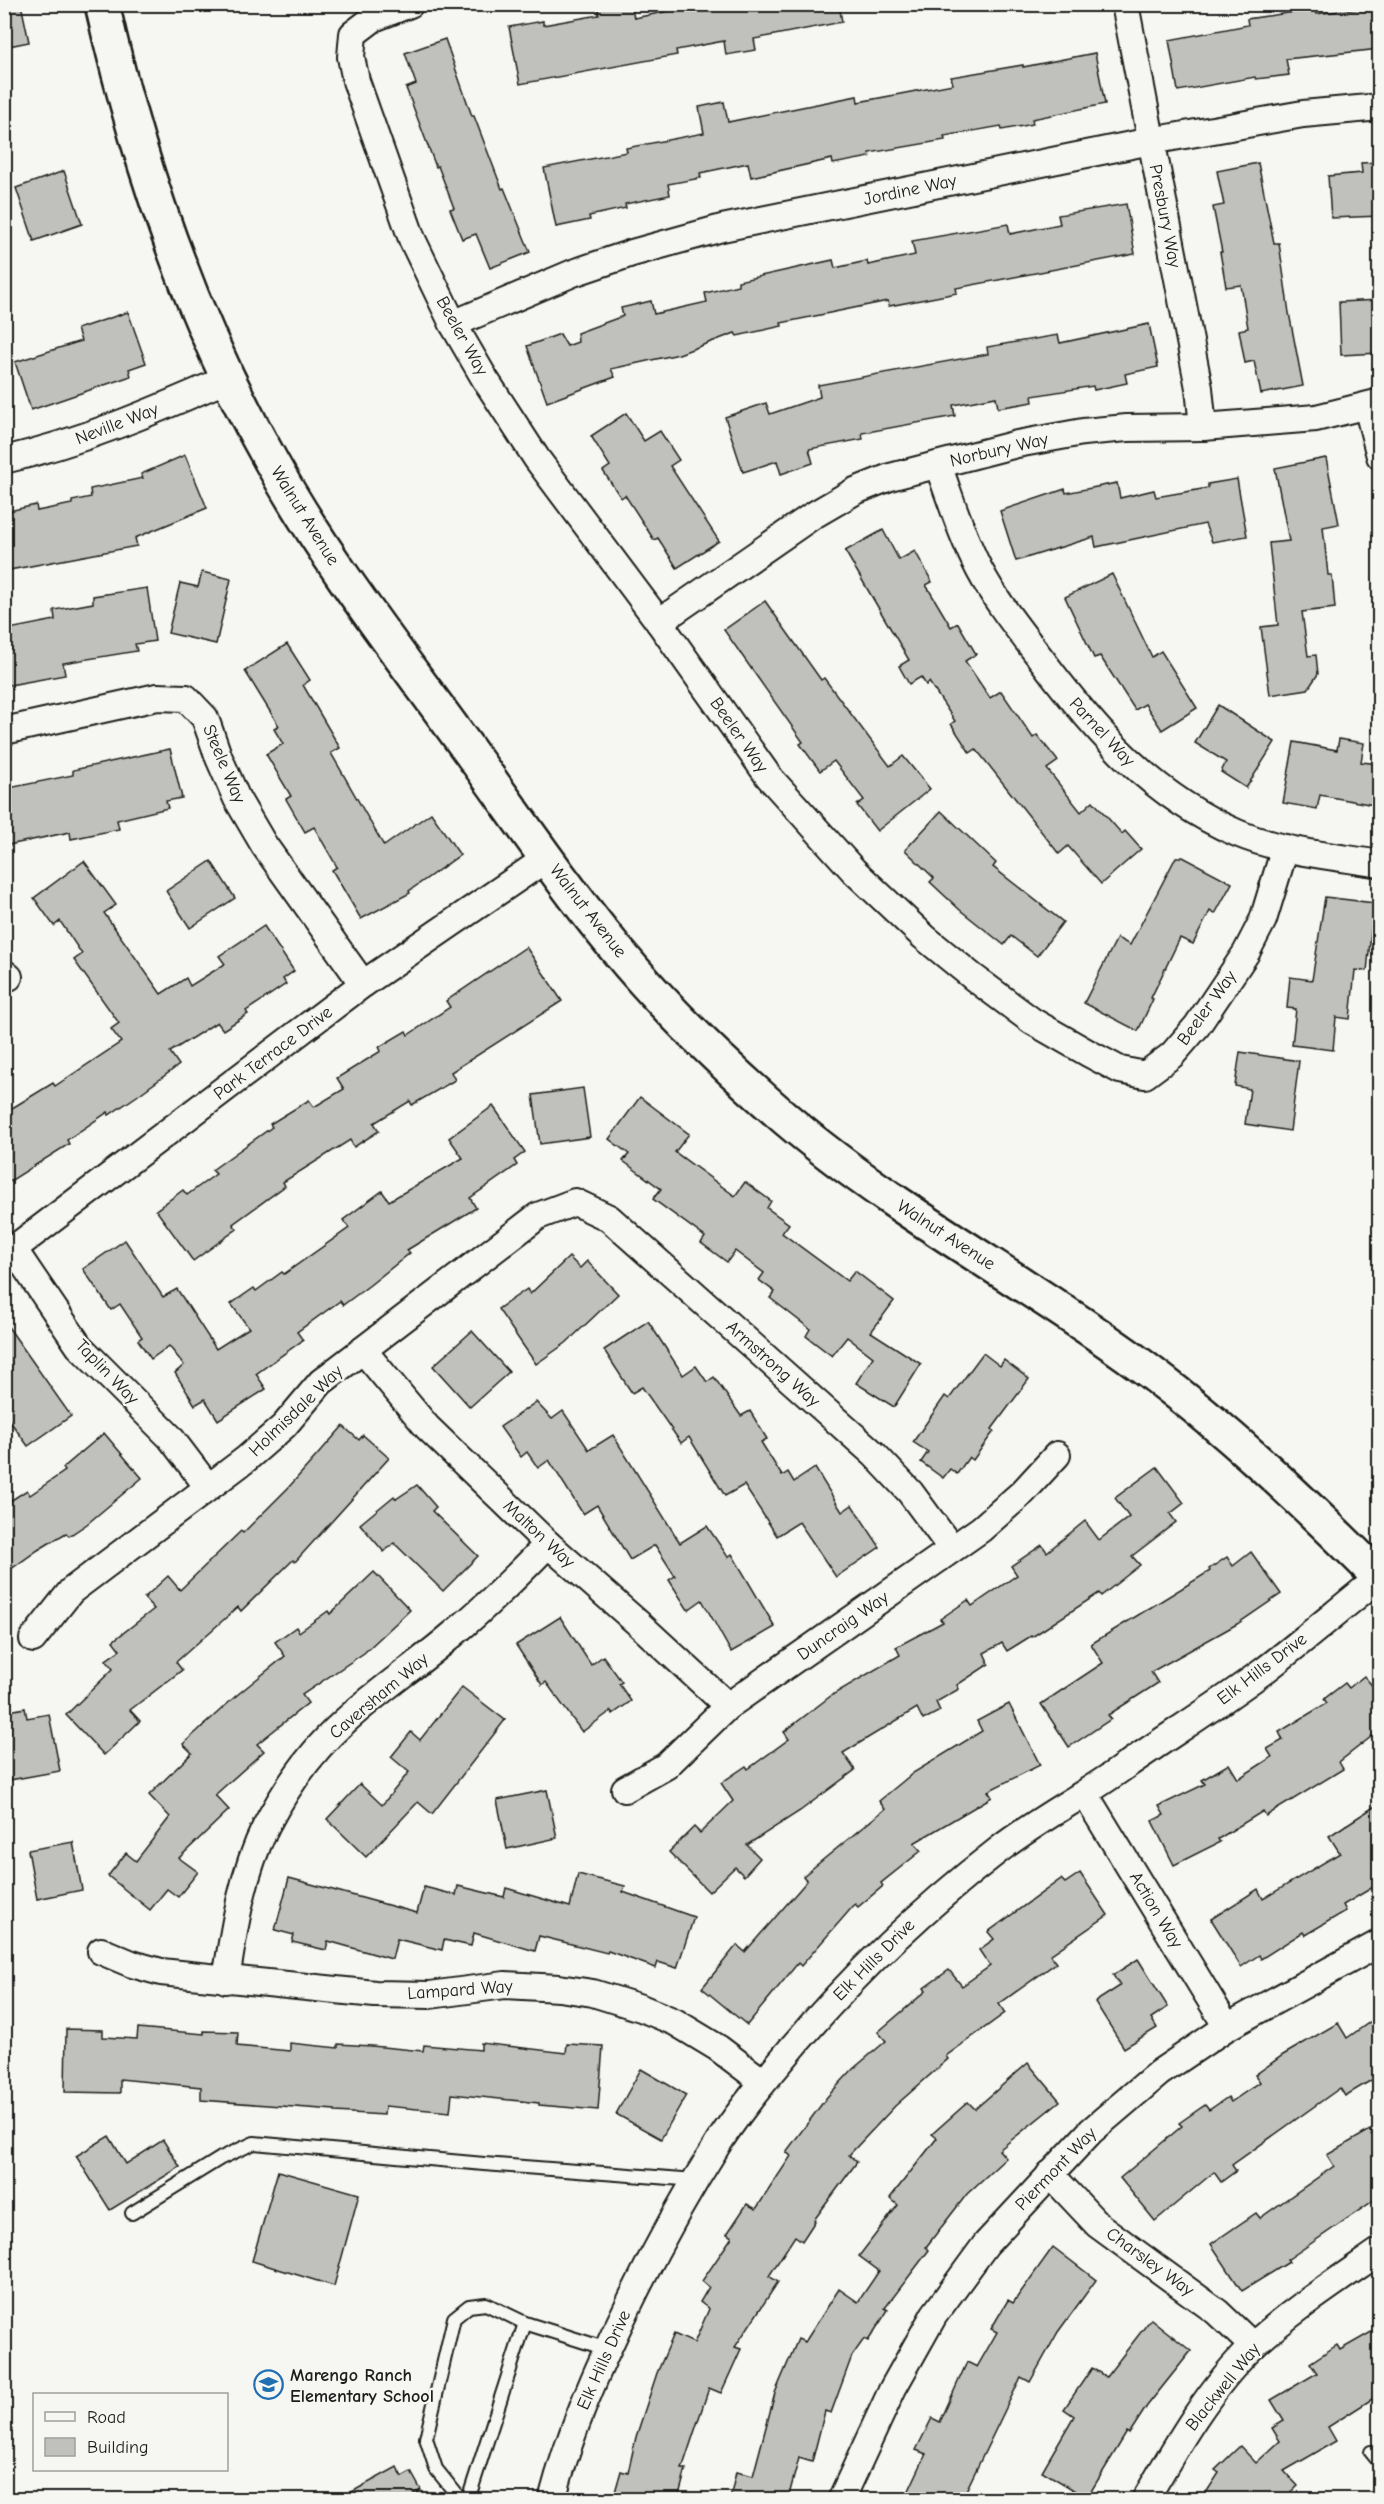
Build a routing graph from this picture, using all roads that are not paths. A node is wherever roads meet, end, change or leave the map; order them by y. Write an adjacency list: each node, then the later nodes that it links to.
1 (102, 4): 7 (street, Walnut Avenue)
2 (410, 4): 6 (street, Beeler Way)
3 (1125, 4): 5 (street, Presbury Way)
4 (1380, 107): 5 (street, Jordine Way)
5 (1150, 141): 6 (street, Jordine Way); 9 (street, Presbury Way)
6 (453, 324): 13 (street, Beeler Way)
7 (227, 379): 11 (street, Neville Way); 16 (street, Walnut Avenue)
8 (1373, 404): 9 (street, Norbury Way); 10 (street)
9 (1203, 427): 12 (street, Norbury Way)
10 (1380, 456)
11 (4, 460)
12 (938, 465): 13 (street, Norbury Way); 15 (street, Parnel Way)
13 (659, 622): 15 (street, Beeler Way)
14 (4, 731): 18 (street, Steele Way)
15 (1285, 848): 17 (street, Parnel Way)
16 (547, 858): 18 (street, Park Terrace Drive); 26 (street, Walnut Avenue)
17 (1380, 864)
18 (363, 984): 20 (street, Park Terrace Drive)
19 (575, 1202): 21 (street, Holmisdale Way); 25 (street, Armstrong Way)
20 (9, 1253): 23 (street, Taplin Way)
21 (363, 1350): 23 (street, Holmisdale Way); 24 (street, Malton Way)
22 (1057, 1455): 25 (street, Duncraig Way)
23 (208, 1488): 27 (street, Holmisdale Way)
24 (548, 1544): 28 (street, Malton Way); 33 (street, Caversham Way)
25 (952, 1549): 28 (street, Duncraig Way)
26 (1379, 1577): 30 (street, Elk Hills Drive)
27 (33, 1639)
28 (728, 1706): 29 (street, Duncraig Way)
29 (625, 1789)
30 (1085, 1794): 34 (street, Action Way); 35 (street, Elk Hills Drive)
31 (1380, 1943): 34 (street, Piermont Way)
32 (101, 1951): 33 (street, Lampard Way)
33 (226, 1980): 35 (street, Lampard Way)
34 (1227, 2027): 36 (street, Piermont Way)
35 (763, 2082): 37 (street, Elk Hills Drive)
36 (1050, 2174): 41 (street, Charsley Way); 48 (street, Piermont Way)
37 (696, 2180): 38 (lane); 42 (street, Elk Hills Drive)
38 (132, 2213)
39 (1380, 2251): 41 (street, Blackwell Way)
40 (525, 2323): 42 (lane); 45 (lane); 46 (lane)
41 (1253, 2346): 49 (street, Blackwell Way)
42 (607, 2349): 47 (street, Elk Hills Drive)
43 (1371, 2452): 44 (lane)
44 (1380, 2463)
45 (461, 2499)
46 (468, 2499)
47 (552, 2499)
48 (841, 2499)
49 (1145, 2499)

